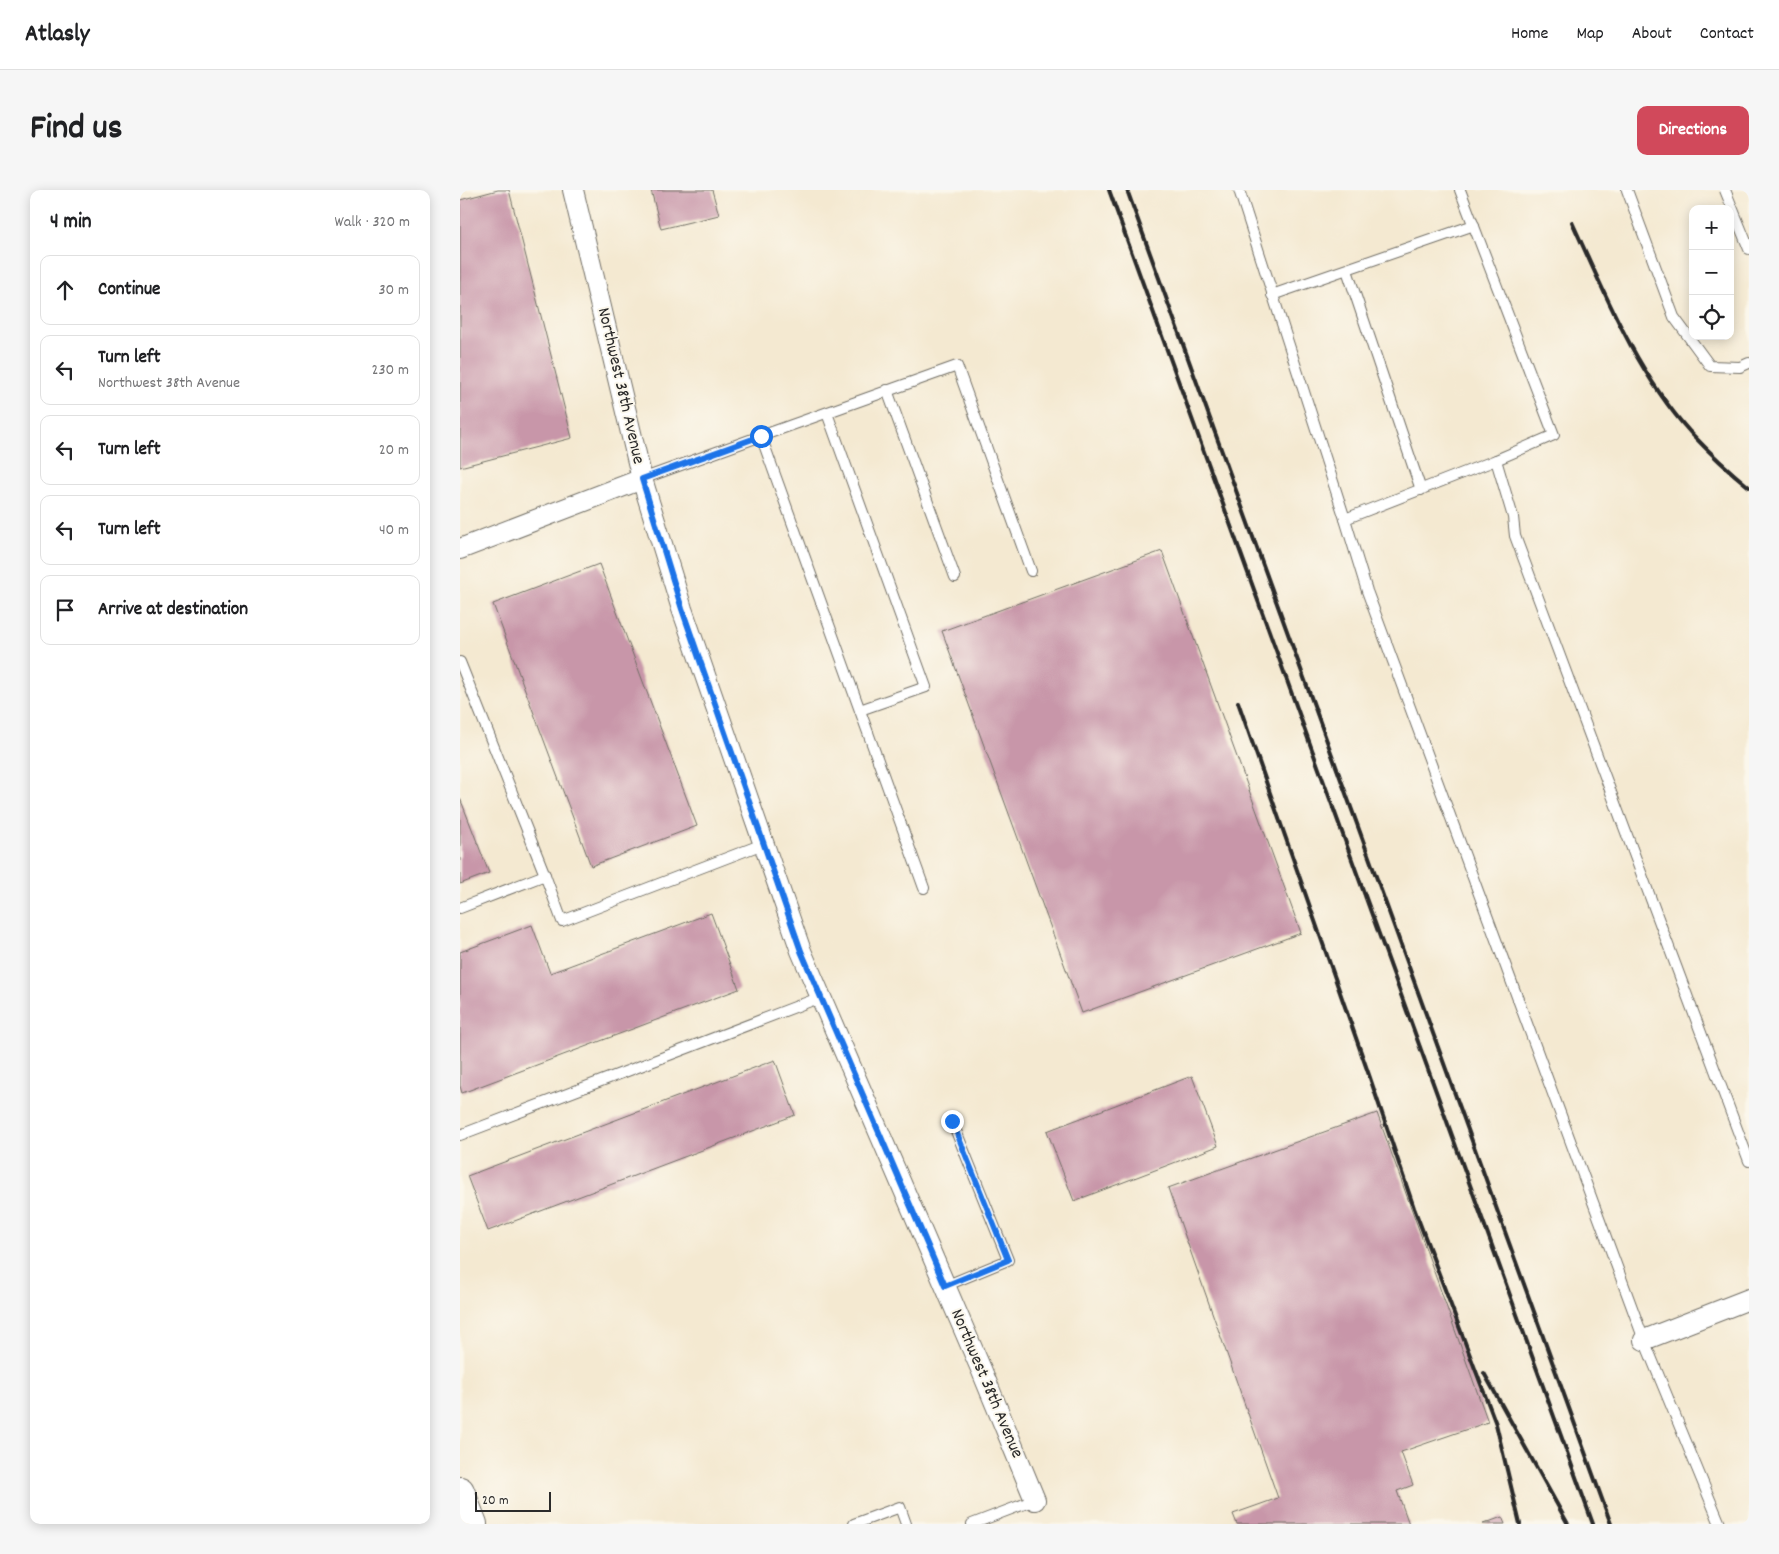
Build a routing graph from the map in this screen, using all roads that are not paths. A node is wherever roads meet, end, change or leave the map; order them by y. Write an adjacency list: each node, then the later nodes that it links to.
1 (573, 190): 15 (street, Northwest 38th Avenue)
2 (1239, 190): 9 (lane)
3 (1460, 190): 6 (lane)
4 (1627, 190): 10 (lane)
5 (1725, 190): 7 (lane)
6 (1474, 225): 8 (lane); 14 (lane)
7 (1749, 249)
8 (1347, 270): 9 (lane); 16 (lane)
9 (1272, 295): 17 (lane)
10 (1749, 363)
11 (888, 390): 12 (lane); 19 (lane); 20 (lane)
12 (827, 413): 13 (lane); 22 (lane)
13 (761, 436): 15 (lane); 22 (lane)
14 (1496, 460): 16 (lane); 30 (lane)
15 (642, 479): 18 (street); 23 (street, Northwest 38th Avenue)
16 (1421, 490): 17 (lane)
17 (1345, 519): 33 (lane)
18 (460, 549)
19 (1031, 570)
20 (955, 577)
21 (460, 662): 24 (lane)
22 (860, 710): 25 (lane)
23 (763, 844): 24 (lane); 27 (street, Northwest 38th Avenue)
24 (545, 875): 26 (lane)
25 (924, 888)
26 (460, 908)
27 (821, 997): 29 (lane); 31 (street, Northwest 38th Avenue)
28 (952, 1121): 31 (lane)
29 (460, 1135)
30 (1749, 1161)
31 (945, 1286): 35 (street, Northwest 38th Avenue)
32 (1749, 1299): 33 (street)
33 (1644, 1340): 40 (lane)
34 (460, 1491): 36 (main road)
35 (1034, 1500): 39 (lane)
36 (473, 1524)
37 (854, 1524): 38 (lane)
38 (906, 1524)
39 (972, 1524)
40 (1720, 1524)

